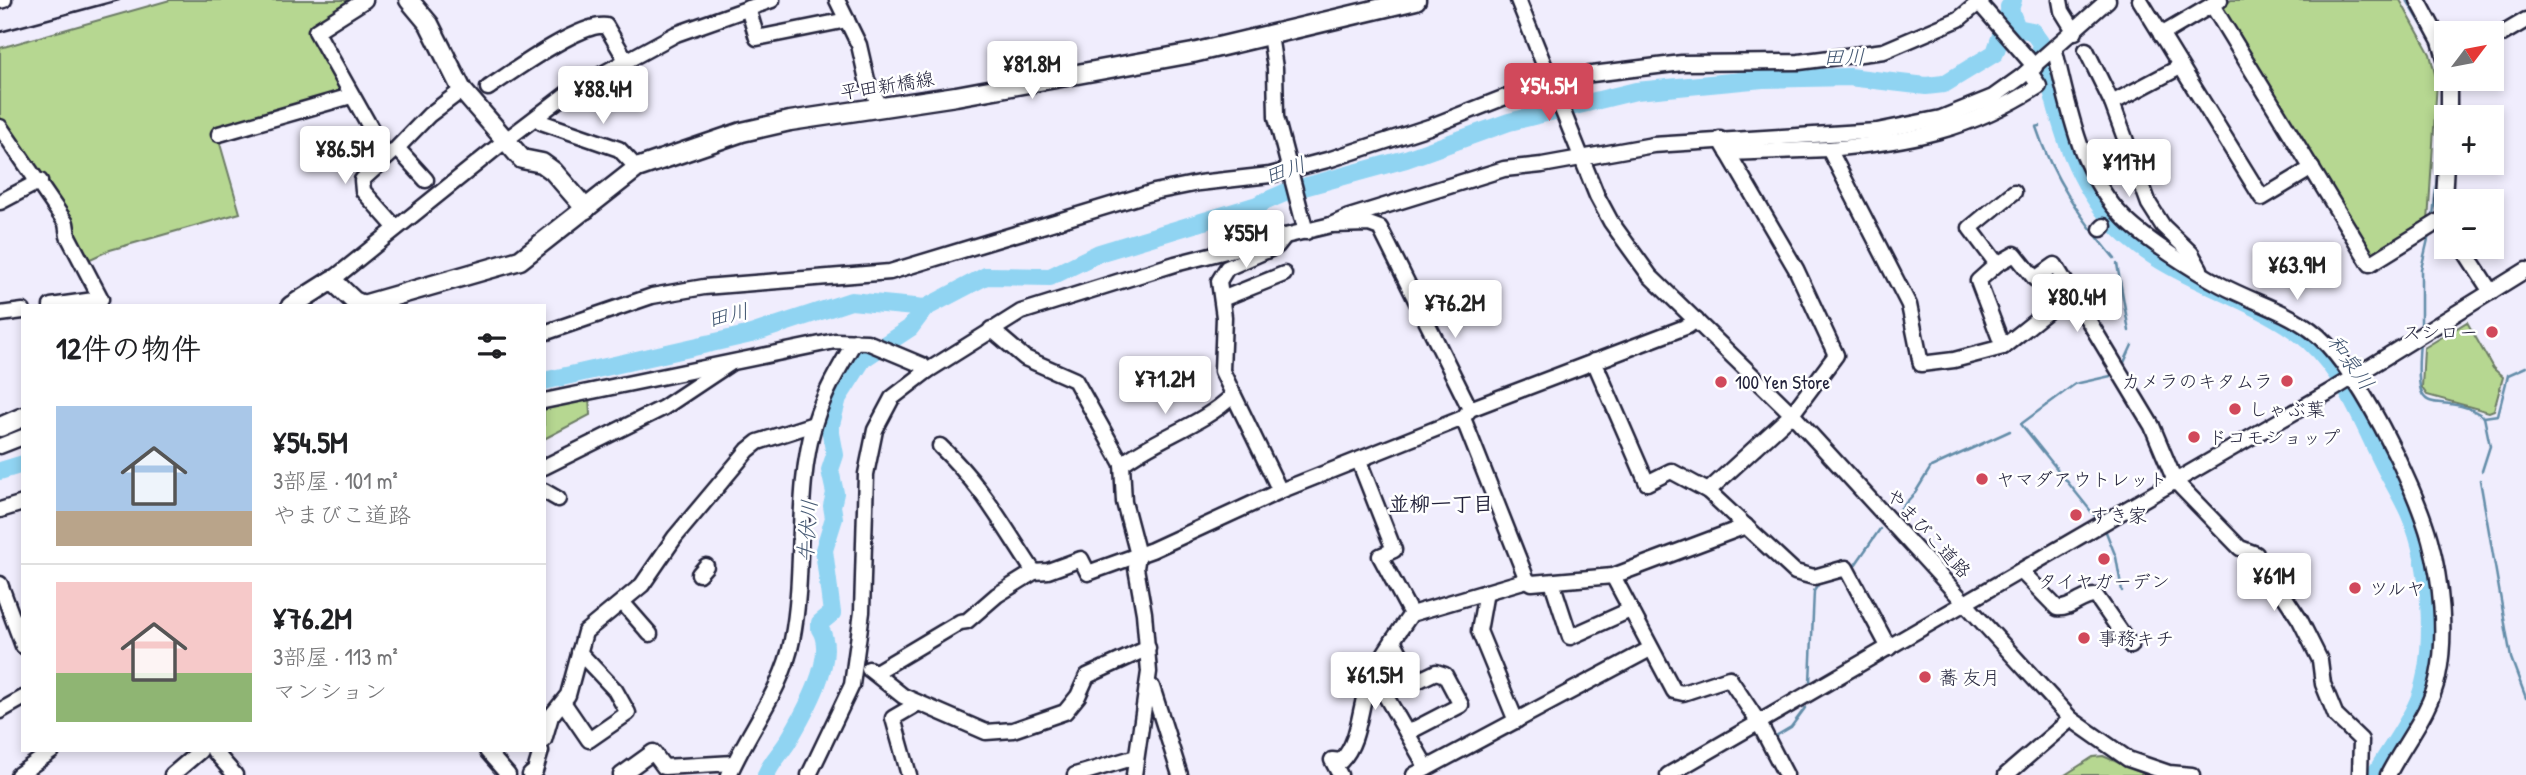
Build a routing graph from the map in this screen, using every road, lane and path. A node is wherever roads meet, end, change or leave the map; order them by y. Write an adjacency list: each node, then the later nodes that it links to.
1 (365, 0): 29 (street)
2 (409, 0): 28 (main road)
3 (772, 0): 13 (street)
4 (836, 0): 15 (street)
5 (1416, 0): 19 (main road, 平田新橋線)
6 (1518, 0): 26 (street, やまびこ道路)
7 (2060, 0): 17 (street)
8 (2108, 0): 17 (street)
9 (2140, 0): 20 (street)
10 (2418, 0): 16 (street)
11 (1981, 3): 24 (street); 26 (street)
12 (2216, 3): 20 (street); 41 (street)
13 (748, 8): 15 (street); 23 (street)
14 (2526, 19): 18 (street)
15 (847, 20): 31 (street)
16 (2434, 30)
17 (2075, 32): 21 (street)
18 (2504, 33)
19 (1270, 35): 31 (main road, 平田新橋線); 43 (street)
20 (2161, 35): 25 (street)
21 (2053, 52): 24 (street); 57 (street)
22 (2093, 56): 30 (street)
23 (626, 60): 27 (street); 35 (street)
24 (2034, 67): 36 (street); 37 (street)
25 (2180, 67): 30 (street); 41 (street)
26 (1552, 82): 39 (street, やまびこ道路); 43 (street)
27 (488, 88)
28 (462, 90): 35 (main road); 38 (street)
29 (351, 96): 34 (street); 38 (street)
30 (2112, 103): 57 (street)
31 (881, 108): 42 (main road, 平田新橋線)
32 (541, 122): 42 (street)
33 (0, 127): 45 (street)
34 (219, 134)
35 (506, 139): 48 (main road); 51 (street)
36 (1720, 139): 39 (street); 40 (street)
37 (1829, 149): 40 (street); 73 (street)
38 (392, 152): 44 (street); 51 (street)
39 (1581, 153): 50 (street); 69 (street, やまびこ道路)
40 (1728, 153): 81 (street)
41 (2312, 168): 49 (street)
42 (637, 169): 48 (main road, 平田新橋線)
43 (1289, 170): 52 (street); 71 (street)
44 (426, 180)
45 (40, 181): 47 (street); 63 (street)
46 (2014, 192): 55 (street)
47 (0, 202)
48 (586, 209): 66 (main road, 平田新橋線)
49 (2434, 223)
50 (1332, 225): 52 (street); 80 (street)
51 (396, 228): 59 (street)
52 (1305, 229): 53 (street)
53 (1285, 236): 62 (street); 70 (street)
54 (2470, 259): 61 (street)
55 (1997, 264): 60 (street); 73 (street)
56 (2526, 270): 61 (street, やまびこ道路)
57 (2201, 272): 77 (street)
58 (1284, 274): 62 (street)
59 (332, 280): 64 (main road); 65 (main road, 平田新橋線)
60 (2073, 291): 73 (street); 93 (street)
61 (2491, 292): 77 (street, やまびこ道路)
62 (1223, 299): 78 (street)
63 (65, 304)
64 (295, 304)
65 (361, 304)
66 (373, 304)
67 (21, 311): 68 (street)
68 (0, 314)
69 (1696, 320): 75 (street); 81 (street, やまびこ道路)
70 (990, 329): 76 (street); 91 (street)
71 (546, 332)
72 (861, 342): 74 (street); 76 (street); 83 (street)
73 (2003, 347)
74 (735, 360): 79 (street); 92 (street)
75 (1594, 361): 80 (street); 95 (street)
76 (926, 370): 122 (street)
77 (2350, 380): 93 (street, やまびこ道路); 160 (street)
78 (1232, 396): 91 (street); 94 (street)
79 (546, 401)
80 (1466, 414): 90 (street); 105 (street)
81 (1792, 414): 95 (street); 110 (street, やまびこ道路)
82 (21, 418): 84 (main road)
83 (814, 424): 109 (street); 141 (street)
84 (0, 427)
85 (21, 429): 86 (main road)
86 (0, 437)
87 (21, 438): 88 (street)
88 (0, 446)
89 (940, 446): 103 (street)
90 (1359, 461): 94 (street); 113 (street)
91 (1122, 464): 101 (street)
92 (546, 466)
93 (2175, 481): 102 (street, やまびこ道路); 159 (street)
94 (1280, 491): 101 (street)
95 (1708, 491): 100 (street)
96 (546, 492): 97 (street)
97 (558, 499)
98 (21, 504): 99 (street)
99 (0, 510)
100 (1746, 527): 104 (street); 119 (street)
101 (1138, 555): 103 (street); 118 (street)
102 (2021, 571): 110 (street, やまびこ道路); 117 (street)
103 (1034, 572): 123 (street)
104 (1613, 576): 106 (street); 112 (street)
105 (1527, 580): 106 (street); 108 (street)
106 (1552, 583): 112 (street)
107 (0, 584): 111 (street)
108 (1486, 592): 113 (street); 131 (street)
109 (622, 602): 114 (street); 121 (street)
110 (1966, 603): 119 (street); 130 (street)
111 (5, 609): 116 (street)
112 (1630, 610): 120 (street)
113 (1410, 614): 115 (street)
114 (650, 634)
115 (1393, 640): 125 (street); 134 (street)
116 (21, 642)
117 (2131, 646)
118 (1148, 648): 124 (street); 128 (street)
119 (1889, 648): 132 (street)
120 (1650, 649): 131 (street); 132 (street)
121 (579, 652): 127 (street); 127 (street)
122 (857, 662): 123 (street); 149 (street)
123 (876, 672): 128 (street)
124 (1149, 672): 140 (street); 153 (street)
125 (1373, 674): 134 (street); 154 (street)
126 (21, 699): 129 (street)
127 (563, 702): 133 (street)
128 (917, 704): 150 (street)
129 (0, 711)
130 (2071, 719): 157 (street); 158 (street)
131 (1516, 722): 142 (street)
132 (1759, 723): 155 (street); 156 (street)
133 (546, 733)
134 (1407, 733): 142 (street)
135 (51, 752): 143 (street)
136 (199, 752): 144 (street)
137 (215, 752): 145 (street)
138 (488, 752): 146 (street)
139 (541, 752): 147 (street)
140 (1136, 757): 151 (street); 152 (street)
141 (732, 769): 148 (street)
142 (1421, 772)
143 (18, 775)
144 (172, 775)
145 (235, 775)
146 (508, 775)
147 (530, 775)
148 (621, 775)
149 (809, 775)
150 (909, 775)
151 (1075, 775)
152 (1134, 775)
153 (1180, 775)
154 (1340, 775)
155 (1668, 775)
156 (1786, 775)
157 (2006, 775)
158 (2192, 775)
159 (2360, 775)
160 (2388, 775)

